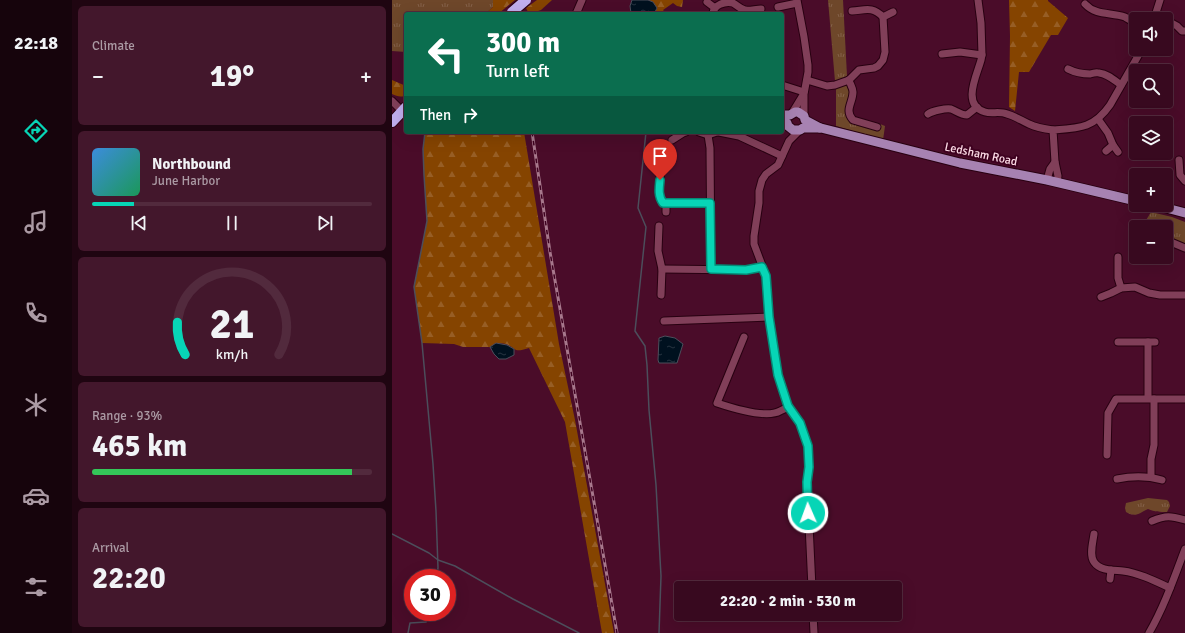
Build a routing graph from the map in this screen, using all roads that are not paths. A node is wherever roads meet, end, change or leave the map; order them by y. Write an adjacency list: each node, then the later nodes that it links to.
1 (526, 0): 12 (highway, bridge)
2 (582, 0): 13 (street)
3 (978, 0): 21 (street)
4 (1160, 0): 15 (street)
5 (797, 1): 8 (street); 24 (street)
6 (707, 2): 10 (street)
7 (1083, 3): 17 (street)
8 (778, 6)
9 (761, 9): 10 (street)
10 (714, 11)
11 (851, 11): 16 (street)
12 (511, 12)
13 (577, 12)
14 (893, 12): 16 (street)
15 (1156, 12)
16 (883, 17): 25 (street)
17 (1129, 20)
18 (1173, 24): 19 (street)
19 (1182, 32)
20 (940, 54): 21 (street)
21 (982, 55): 30 (street)
22 (1070, 73): 26 (street)
23 (1129, 76): 26 (street)
24 (807, 80): 25 (street); 28 (street)
25 (849, 80): 37 (street)
26 (1121, 85): 34 (street)
27 (784, 87): 28 (street)
28 (804, 93): 33 (street); 36 (street)
29 (392, 101): 31 (street)
30 (977, 107): 32 (street); 38 (street)
31 (404, 109): 35 (highway)
32 (931, 110)
33 (787, 119): 36 (main road, Ledsham Road); 36 (main road, Ledsham Road); 45 (street)
34 (1098, 119): 38 (street); 46 (street)
35 (392, 122)
36 (803, 124): 45 (street); 54 (main road, Ledsham Road)
37 (877, 127)
38 (1054, 130): 51 (street)
39 (681, 134): 44 (street)
40 (705, 134): 43 (street)
41 (711, 134): 43 (street)
42 (728, 134): 49 (street)
43 (708, 135): 59 (street)
44 (672, 140)
45 (789, 141): 49 (street)
46 (1113, 145): 47 (street); 48 (street)
47 (1106, 151)
48 (1118, 152)
49 (782, 156): 67 (street)
50 (1179, 160): 52 (street)
51 (1055, 162): 54 (street); 56 (street)
52 (1182, 168): 55 (street)
53 (661, 170): 58 (street)
54 (1047, 180): 56 (main road, Ledsham Road)
55 (1185, 181)
56 (1057, 182): 57 (main road, Ledsham Road)
57 (1129, 199)
58 (666, 203): 59 (street); 61 (street)
59 (710, 203): 69 (street)
60 (1173, 210): 62 (main road)
61 (666, 212)
62 (1185, 213)
63 (659, 226): 68 (street)
64 (1173, 243): 65 (street)
65 (1185, 248)
66 (1118, 258): 70 (street)
67 (762, 267): 69 (street); 74 (street)
68 (662, 269): 69 (street); 71 (street)
69 (711, 269)
70 (1121, 288): 72 (street); 73 (street)
71 (660, 295)
72 (1185, 295)
73 (1101, 297)
74 (769, 317): 75 (street); 80 (street)
75 (664, 321)
76 (744, 337): 80 (street)
77 (1118, 342): 78 (street)
78 (1151, 398): 79 (street); 81 (street); 82 (street)
79 (1185, 399)
80 (788, 406): 91 (street)
81 (1107, 455)
82 (1151, 477): 83 (street); 84 (street)
83 (1117, 479)
84 (1162, 480)
85 (1185, 520): 86 (street)
86 (1152, 521)
87 (1094, 534): 89 (street)
88 (1185, 549): 92 (street)
89 (1111, 570): 90 (street); 92 (street)
90 (1110, 579)
91 (812, 581)
92 (1170, 588): 95 (street)
93 (813, 621): 94 (street)
94 (814, 633)
95 (1149, 633)

